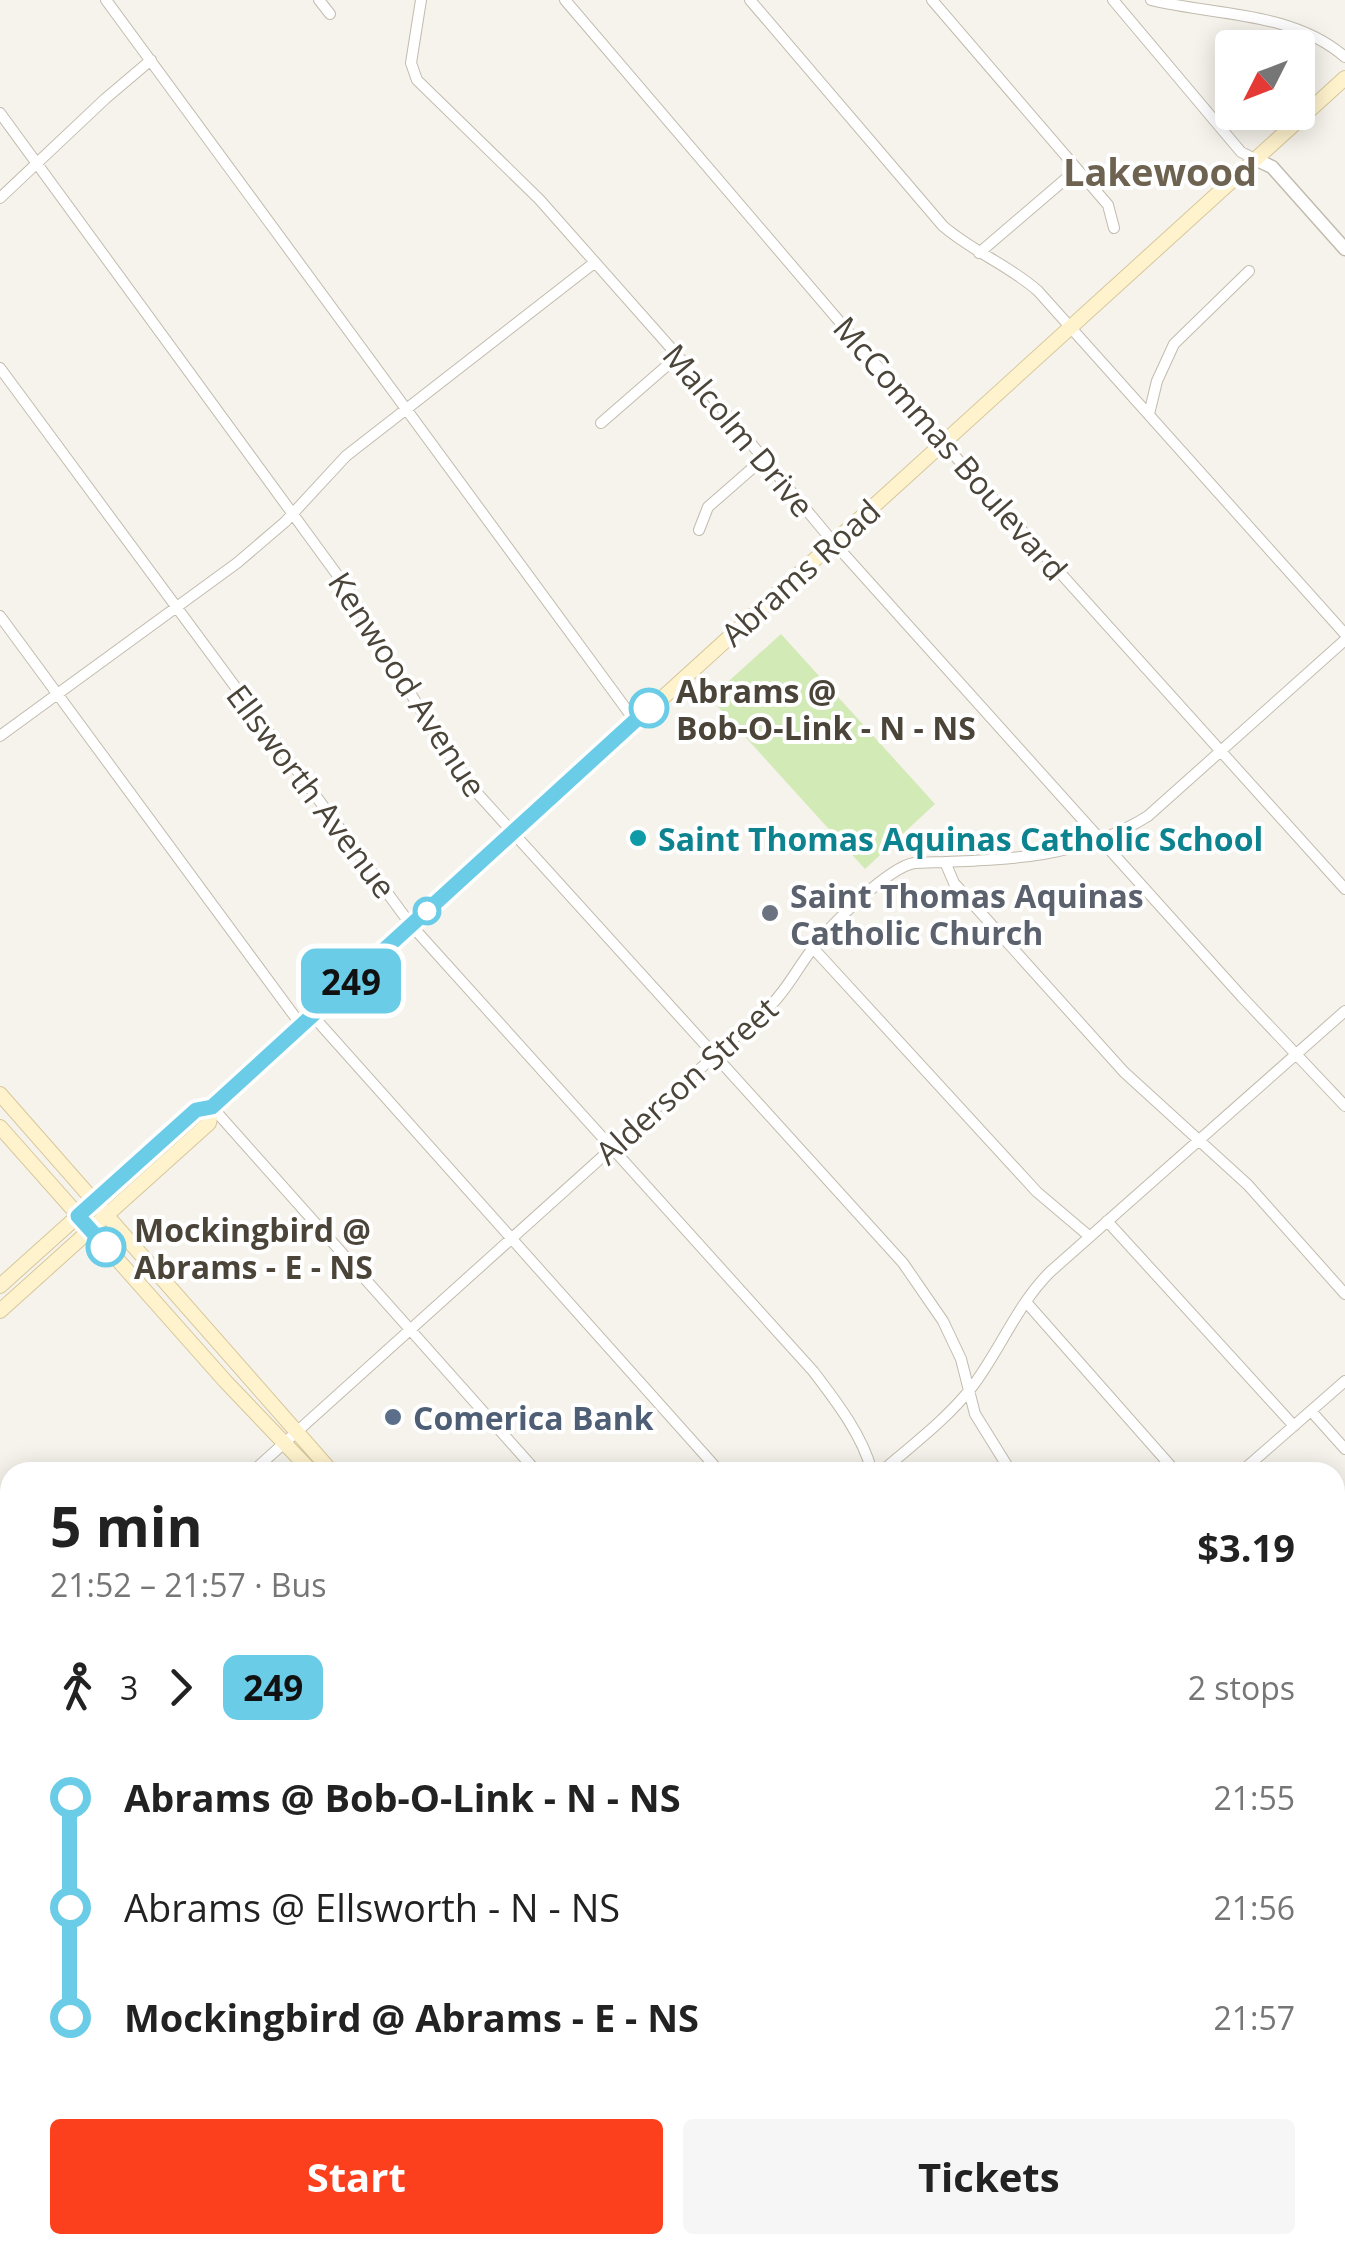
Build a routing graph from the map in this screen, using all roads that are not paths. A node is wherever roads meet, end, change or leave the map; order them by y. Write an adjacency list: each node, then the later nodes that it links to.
1 (106, 0): 11 (street)
2 (319, 0): 9 (street)
3 (421, 0): 21 (street, Malcolm Drive)
4 (565, 0): 29 (street, McCommas Boulevard)
5 (750, 0): 20 (street)
6 (932, 0): 16 (street)
7 (1113, 0): 14 (street)
8 (1152, 0): 10 (street)
9 (330, 14)
10 (1345, 57)
11 (151, 60): 15 (street); 26 (street)
12 (1345, 78): 14 (main road, Abrams Road)
13 (0, 113): 15 (street, Kenwood Avenue)
14 (1256, 160): 19 (street); 23 (main road, Abrams Road)
15 (39, 164): 17 (street); 31 (street, Kenwood Avenue)
16 (1076, 170): 18 (street); 20 (street)
17 (0, 198)
18 (1114, 228)
19 (1345, 250)
20 (979, 253): 23 (street)
21 (594, 262): 24 (street, Malcolm Drive); 26 (street)
22 (1249, 271): 27 (street)
23 (1071, 327): 27 (street); 29 (main road, Abrams Road)
24 (678, 356): 28 (street); 30 (street, Malcolm Drive)
25 (0, 368): 34 (street, Ellsworth Avenue)
26 (406, 406): 31 (street); 38 (street)
27 (1149, 414): 36 (street)
28 (601, 423)
29 (944, 444): 33 (main road, Abrams Road); 40 (street, McCommas Boulevard)
30 (764, 458): 32 (street); 33 (street, Malcolm Drive)
31 (293, 513): 34 (street); 41 (street, Kenwood Avenue)
32 (699, 530)
33 (834, 543): 38 (main road, Abrams Road); 42 (street, Malcolm Drive)
34 (176, 608): 37 (street); 45 (street, Ellsworth Avenue)
35 (0, 616): 37 (street)
36 (1345, 637): 40 (street, Alderson Street)
37 (57, 694): 39 (street); 48 (street)
38 (635, 721): 41 (main road, Abrams Road)
39 (0, 736)
40 (1220, 752): 42 (street, Alderson Street); 44 (street, McCommas Boulevard)
41 (512, 833): 45 (main road, Abrams Road); 50 (street, Kenwood Avenue)
42 (1100, 841): 43 (street, Alderson Street); 49 (street, Malcolm Drive)
43 (945, 862): 46 (street, Alderson Street); 55 (street)
44 (1345, 889)
45 (411, 924): 48 (main road, Abrams Road); 56 (street, Ellsworth Avenue)
46 (813, 948): 50 (street, Alderson Street); 62 (street)
47 (1345, 1011): 49 (street)
48 (307, 1020): 53 (main road, Abrams Road); 63 (street)
49 (1297, 1053): 52 (street, Malcolm Drive); 55 (street)
50 (713, 1055): 56 (street, Alderson Street); 71 (street, Kenwood Avenue)
51 (0, 1094): 57 (main road)
52 (1345, 1106)
53 (212, 1107): 57 (main road, Abrams Road); 58 (main road, Abrams Road); 68 (street)
54 (0, 1126): 59 (main road)
55 (1199, 1140): 60 (street); 65 (street)
56 (613, 1147): 63 (street, Alderson Street); 84 (street, Ellsworth Avenue)
57 (94, 1201): 58 (main road); 59 (main road, Abrams Road)
58 (108, 1215): 61 (main road, Abrams Road); 74 (main road)
59 (78, 1216): 61 (main road); 64 (main road, Abrams Road)
60 (1107, 1221): 62 (street); 76 (street)
61 (92, 1231): 67 (main road, Abrams Road); 69 (main road)
62 (1089, 1236): 66 (street)
63 (512, 1238): 68 (street, Alderson Street); 83 (street)
64 (0, 1286)
65 (1345, 1294)
66 (1026, 1302): 70 (street); 87 (street)
67 (0, 1311)
68 (410, 1331): 77 (street, Alderson Street); 82 (street)
69 (201, 1354): 74 (main road); 77 (main road)
70 (992, 1359): 71 (street); 73 (street)
71 (962, 1360): 73 (street, Kenwood Avenue)
72 (1345, 1381): 75 (street)
73 (969, 1392): 85 (street); 86 (street, Kenwood Avenue)
74 (262, 1394): 77 (main road)
75 (1311, 1411): 76 (street); 78 (street)
76 (1294, 1426): 88 (street)
77 (291, 1438): 79 (street, Alderson Street); 80 (main road); 81 (main road)
78 (1345, 1449)
79 (263, 1462)
80 (306, 1462)
81 (320, 1462)
82 (528, 1462)
83 (711, 1462)
84 (868, 1462)
85 (892, 1462)
86 (1005, 1462)
87 (1167, 1462)
88 (1253, 1462)

